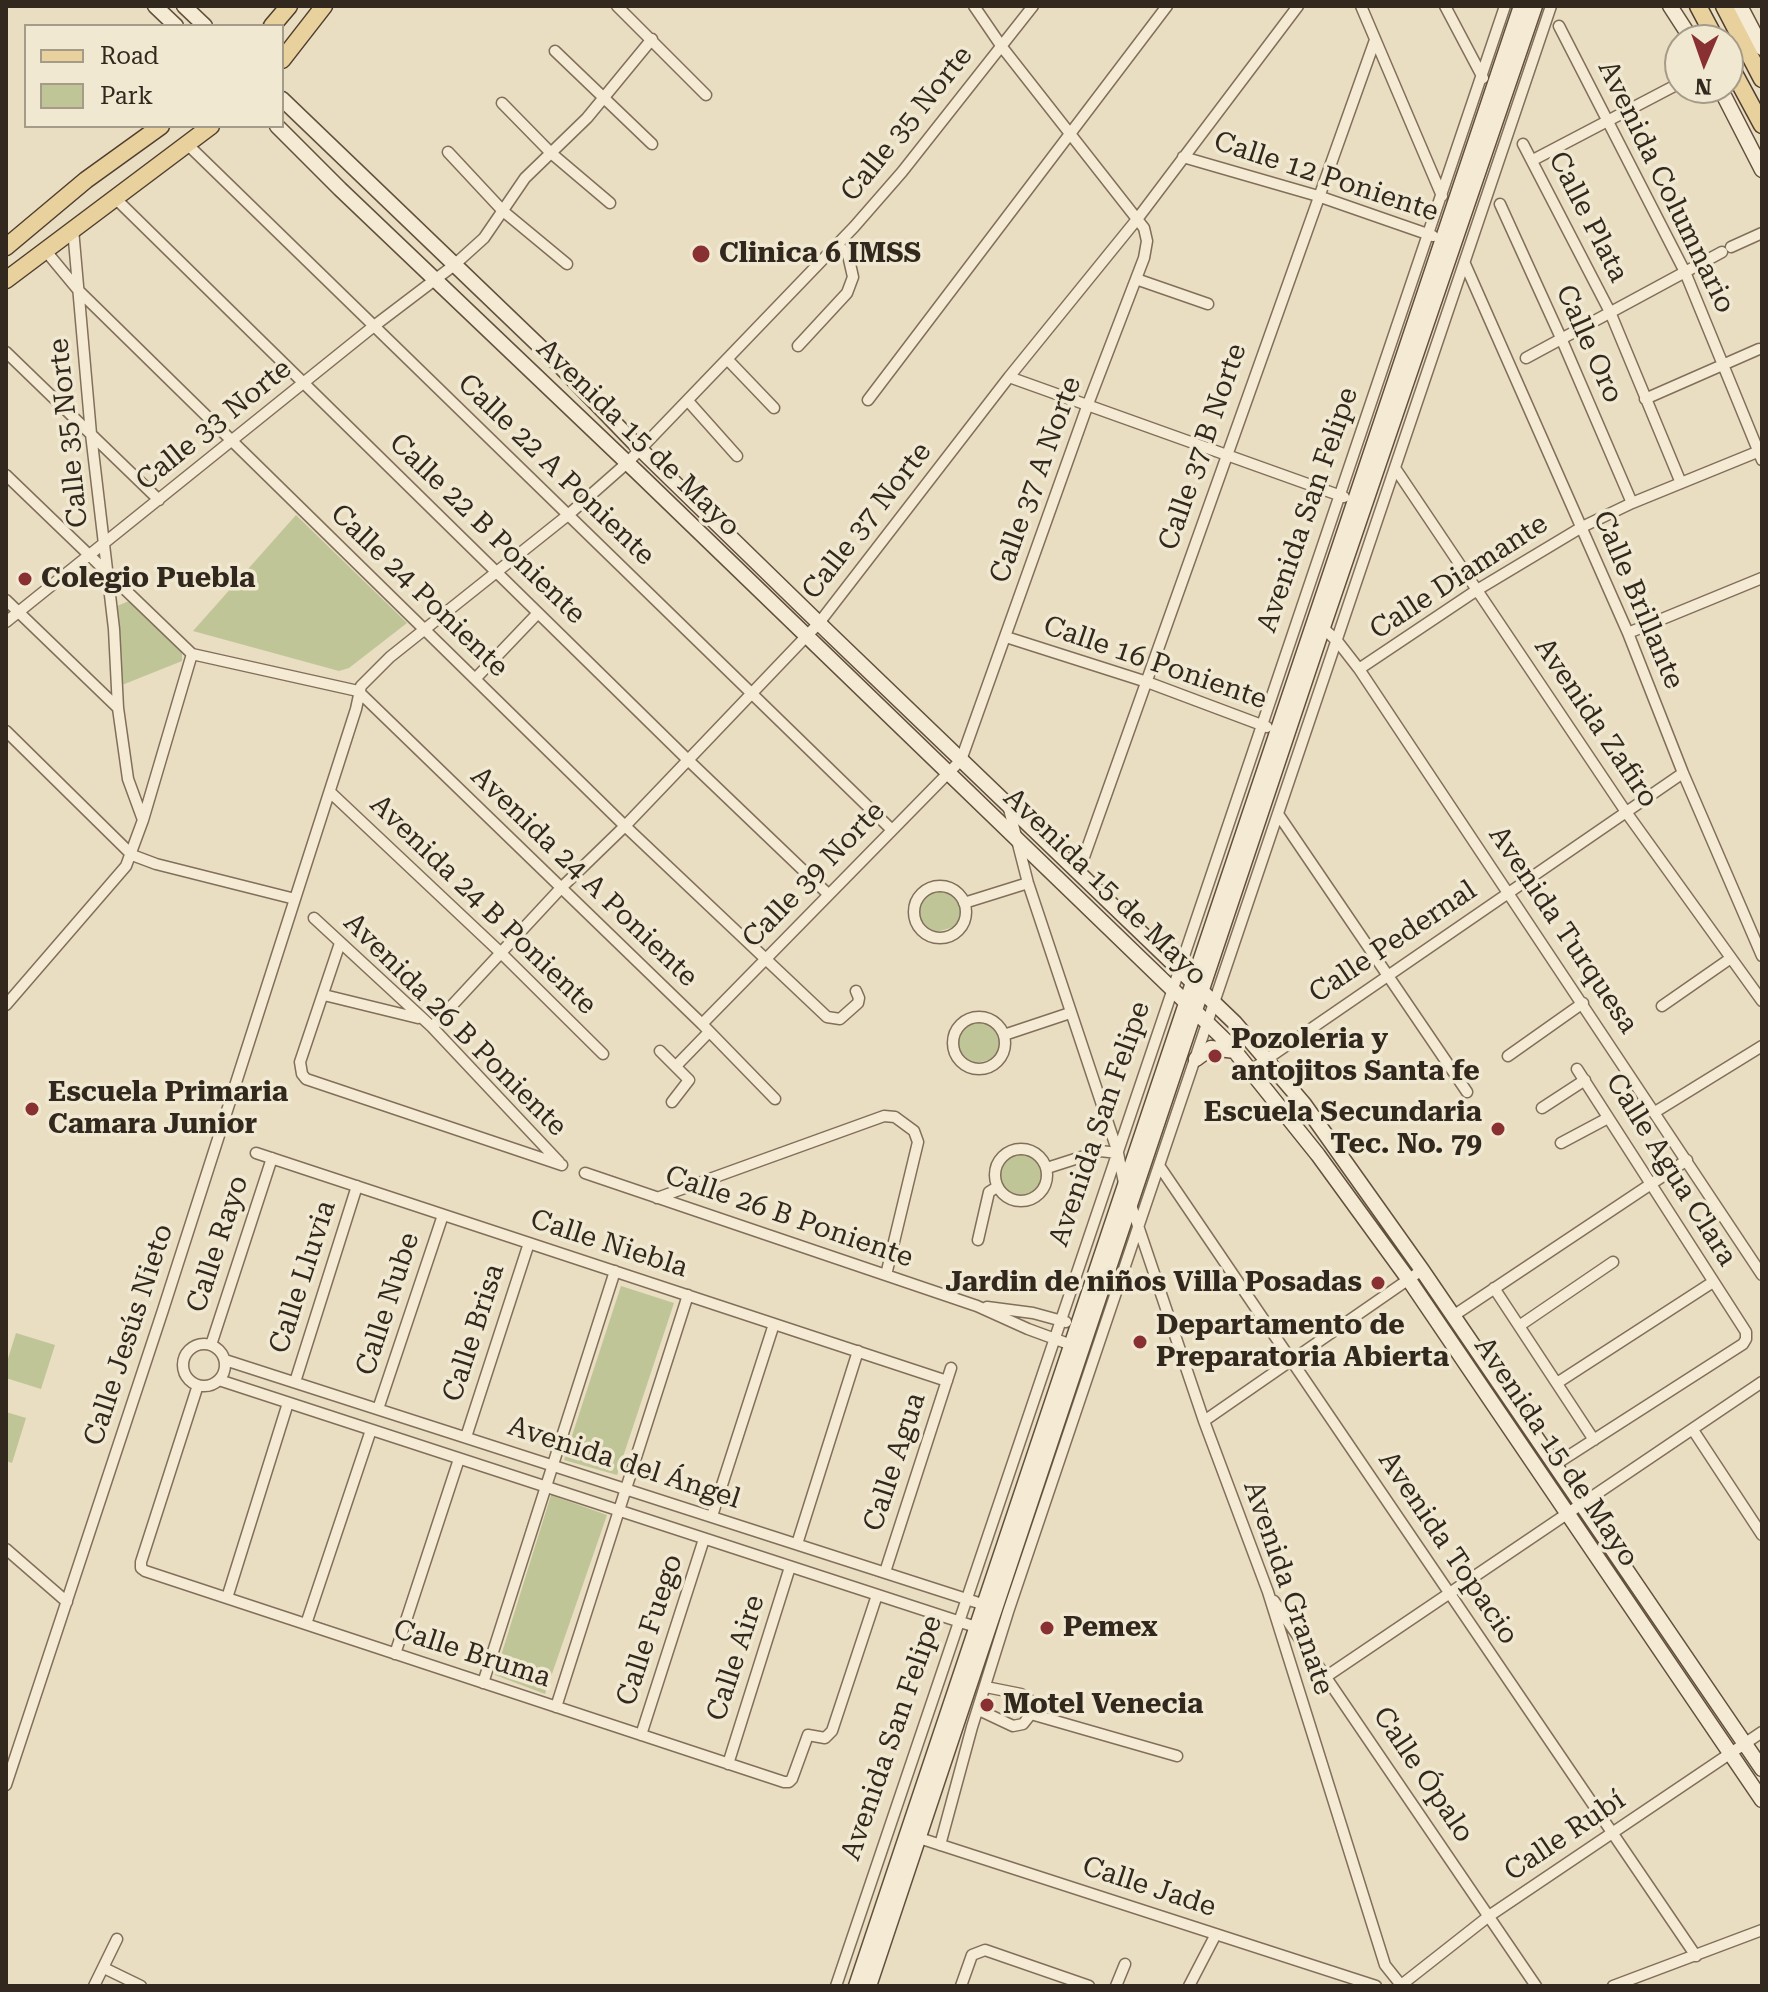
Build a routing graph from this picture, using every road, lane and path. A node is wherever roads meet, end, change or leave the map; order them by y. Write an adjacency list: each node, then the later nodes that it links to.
1 (155, 6): 20 (main road)
2 (184, 6): 21 (main road)
3 (289, 6): 22 (main road)
4 (324, 6): 31 (main road)
5 (617, 6): 26 (street)
6 (974, 6): 28 (street)
7 (1033, 6): 28 (street, Calle 35 Norte)
8 (1167, 6): 48 (street)
9 (1298, 6): 54 (street, Calle 37 Norte)
10 (1361, 6): 27 (street)
11 (1445, 6): 32 (street)
12 (1505, 6): 32 (street, Avenida San Felipe)
13 (1521, 6): 36 (main road, Avenida San Felipe)
14 (1535, 6): 42 (main road, Avenida San Felipe)
15 (1551, 6): 71 (street, Avenida San Felipe)
16 (1670, 6): 23 (main road)
17 (1698, 6): 24 (main road)
18 (1724, 6): 33 (main road)
19 (1740, 6): 29 (main road)
20 (174, 24)
21 (203, 24)
22 (274, 24)
23 (1682, 24)
24 (1708, 24)
25 (1559, 26): 43 (street, Avenida Columnario)
26 (652, 39): 37 (street); 38 (street, Calle 33 Norte)
27 (1375, 40): 57 (street, Calle 37 B Norte); 58 (street)
28 (1002, 47): 48 (street); 67 (street, Calle 35 Norte)
29 (1762, 48)
30 (555, 51): 38 (street)
31 (284, 57)
32 (1482, 76): 36 (street); 58 (street, Avenida San Felipe)
33 (1762, 79)
34 (1664, 91): 43 (street)
35 (1744, 92): 44 (main road)
36 (1491, 94): 42 (street); 66 (main road, Avenida San Felipe)
37 (706, 95)
38 (603, 98): 50 (street); 53 (street, Calle 33 Norte)
39 (284, 101): 72 (main road, Avenida 15 de Mayo)
40 (502, 103): 53 (street)
41 (1728, 104): 56 (main road)
42 (1500, 110): 66 (main road, Avenida San Felipe)
43 (1608, 120): 55 (street); 73 (street, Avenida Columnario)
44 (1762, 125)
45 (158, 128): 68 (main road)
46 (208, 128): 49 (main road)
47 (279, 128): 74 (main road, Avenida 15 de Mayo)
48 (1071, 135): 63 (street); 91 (street)
49 (187, 144): 59 (main road); 80 (street, Calle 22 A Poniente)
50 (652, 144)
51 (1523, 144): 55 (street, Calle Plata)
52 (448, 152): 62 (street)
53 (551, 153): 60 (street); 62 (street, Calle 33 Norte)
54 (1183, 157): 57 (street, Calle 12 Poniente); 63 (street, Calle 37 Norte)
55 (1533, 160): 79 (street, Calle Plata)
56 (1762, 170)
57 (1318, 196): 66 (street, Calle 12 Poniente); 99 (street, Calle 37 B Norte)
58 (1442, 196): 66 (street, Avenida San Felipe)
59 (114, 197): 64 (main road); 89 (street, Calle 22 B Poniente)
60 (610, 203)
61 (1500, 204): 81 (street, Calle Oro)
62 (503, 211): 70 (street); 72 (street, Calle 33 Norte)
63 (1138, 218): 75 (street, Calle 37 A Norte); 88 (street, Calle 37 Norte)
64 (73, 229): 69 (main road); 77 (street, Calle 35 Norte)
65 (1762, 233): 73 (street)
66 (1442, 239): 106 (main road, Avenida San Felipe); 106 (street, Avenida San Felipe)
67 (838, 245): 82 (street); 86 (street, Calle 35 Norte)
68 (6, 247)
69 (45, 250): 76 (main road); 77 (street, Calle 24 Poniente)
70 (567, 264)
71 (1465, 264): 102 (street, Avenida San Felipe); 109 (street, Calle Brillante)
72 (453, 266): 74 (street, Calle 33 Norte); 97 (main road, Avenida 15 de Mayo)
73 (1685, 272): 79 (street); 87 (street, Avenida Columnario)
74 (434, 279): 80 (street, Calle 33 Norte); 101 (main road, Avenida 15 de Mayo)
75 (1136, 279): 78 (street); 93 (street, Calle 37 A Norte)
76 (6, 280)
77 (79, 291): 95 (street, Calle 35 Norte); 96 (street, Calle 24 Poniente)
78 (1208, 304)
79 (1610, 312): 81 (street); 90 (street, Calle Plata)
80 (374, 326): 89 (street, Calle 33 Norte); 108 (street, Calle 22 A Poniente)
81 (1561, 338): 85 (street); 107 (street, Calle Oro)
82 (798, 346)
83 (1759, 349): 87 (street)
84 (6, 352): 95 (street)
85 (1526, 358)
86 (728, 360): 92 (street, Calle 35 Norte); 94 (street)
87 (1723, 365): 90 (street); 98 (street, Avenida Columnario)
88 (1009, 377): 93 (street); 120 (street, Calle 37 Norte)
89 (304, 383): 96 (street, Calle 33 Norte); 113 (street, Calle 22 B Poniente)
90 (1645, 399): 104 (street, Calle Plata)
91 (868, 400)
92 (688, 401): 97 (street, Calle 35 Norte); 100 (street)
93 (1088, 404): 99 (street); 125 (street, Calle 37 A Norte)
94 (774, 408)
95 (91, 434): 105 (street); 110 (street, Calle 35 Norte)
96 (232, 441): 105 (street, Calle 33 Norte); 122 (street, Calle 24 Poniente)
97 (640, 449): 101 (street, Calle 35 Norte); 120 (main road, Avenida 15 de Mayo)
98 (1761, 454): 104 (street, Calle Diamante)
99 (1225, 455): 106 (street); 130 (street, Calle 37 B Norte)
100 (737, 456)
101 (627, 463): 108 (street, Calle 35 Norte); 124 (main road, Avenida 15 de Mayo)
102 (1395, 468): 115 (street, Avenida Zafiro); 126 (street, Avenida San Felipe)
103 (6, 475): 111 (street)
104 (1681, 483): 107 (street, Calle Diamante)
105 (159, 500): 110 (street, Calle 33 Norte)
106 (1353, 500): 121 (main road, Avenida San Felipe); 134 (street, Avenida San Felipe)
107 (1632, 503): 109 (street, Calle Diamante)
108 (568, 515): 113 (street, Calle 35 Norte); 132 (street, Calle 22 A Poniente)
109 (1582, 527): 115 (street, Calle Diamante); 123 (street, Calle Brillante)
110 (105, 543): 111 (street, Calle 33 Norte); 112 (street, Calle 35 Norte)
111 (90, 556): 112 (street); 117 (street, Calle 33 Norte)
112 (107, 572): 127 (street); 133 (street, Calle 35 Norte)
113 (496, 572): 118 (street, Calle 22 B Poniente); 122 (street, Calle 35 Norte)
114 (1762, 578): 123 (street)
115 (1477, 590): 128 (street, Calle Diamante); 143 (street, Avenida Zafiro)
116 (6, 600): 117 (street)
117 (19, 612): 119 (street, Calle 33 Norte); 133 (street)
118 (538, 613): 129 (street); 137 (street, Calle 22 B Poniente)
119 (6, 622)
120 (819, 623): 124 (street, Calle 37 Norte); 138 (main road, Avenida 15 de Mayo)
121 (1319, 623): 126 (street, Avenida Turquesa); 136 (main road, Avenida San Felipe)
122 (425, 629): 129 (street, Calle 24 Poniente); 131 (street, Calle 35 Norte)
123 (1628, 633): 139 (street, Calle Brillante)
124 (808, 637): 132 (street, Calle 37 Norte); 140 (main road, Avenida 15 de Mayo)
125 (1006, 637): 130 (street, Calle 16 Poniente); 138 (street, Calle 37 A Norte)
126 (1338, 642): 128 (street, Avenida Turquesa); 144 (street, Avenida San Felipe)
127 (192, 654): 131 (street); 145 (street)
128 (1359, 669): 153 (street, Avenida Turquesa)
129 (475, 679): 146 (street, Calle 24 Poniente)
130 (1147, 682): 134 (street, Calle 16 Poniente); 150 (street, Calle 37 B Norte)
131 (358, 691): 141 (street, Calle Jesús Nieto); 152 (street, Avenida 24 A Poniente)
132 (752, 694): 137 (street, Calle 37 Norte); 147 (street, Calle 22 A Poniente)
133 (118, 708): 145 (street, Calle 35 Norte)
134 (1262, 726): 136 (street, Calle 16 Poniente); 163 (street, Avenida San Felipe)
135 (6, 731): 149 (street)
136 (1282, 732): 165 (main road, Avenida San Felipe)
137 (688, 760): 146 (street, Calle 37 Norte); 154 (street, Calle 22 B Poniente)
138 (961, 760): 140 (street, Calle 39 Norte); 142 (main road, Avenida 15 de Mayo)
139 (1683, 773): 143 (street, Calle Pedernal); 160 (street, Calle Brillante)
140 (948, 774): 147 (street, Calle 39 Norte); 148 (main road, Avenida 15 de Mayo)
141 (330, 792): 155 (street, Calle Jesús Nieto); 159 (street, Avenida 24 B Poniente)
142 (1008, 805): 148 (street, Avenida Granate); 150 (main road, Avenida 15 de Mayo)
143 (1626, 812): 153 (street, Calle Pedernal); 161 (street, Avenida Zafiro)
144 (1278, 814): 164 (street); 169 (street, Avenida San Felipe)
145 (143, 820): 149 (street)
146 (625, 826): 152 (street, Calle 37 Norte); 162 (street, Calle 24 Poniente)
147 (891, 829): 154 (street, Calle 39 Norte)
148 (1014, 835): 151 (street, Avenida Granate); 166 (main road, Avenida 15 de Mayo)
149 (132, 855): 155 (street); 172 (street)
150 (1079, 871): 163 (main road, Avenida 15 de Mayo)
151 (1028, 883): 156 (street); 175 (street, Avenida Granate)
152 (561, 888): 159 (street, Calle 37 Norte); 179 (street, Avenida 24 A Poniente)
153 (1509, 892): 164 (street, Calle Pedernal); 171 (street, Avenida Turquesa)
154 (828, 894): 162 (street, Calle 39 Norte)
155 (295, 899): 273 (street, Calle Jesús Nieto)
156 (964, 903): 156 (street)
157 (314, 918): 158 (street, Avenida 26 B Poniente)
158 (340, 943): 168 (street); 176 (street, Avenida 26 B Poniente)
159 (501, 953): 178 (street, Calle 37 Norte); 184 (street, Avenida 24 B Poniente)
160 (1762, 956)
161 (1731, 958): 170 (street, Avenida Zafiro); 174 (street)
162 (766, 959): 167 (street, Calle 24 Poniente); 179 (street, Calle 39 Norte)
163 (1180, 969): 165 (main road, Avenida 15 de Mayo); 166 (street, Avenida San Felipe)
164 (1388, 974): 186 (street, Calle Pedernal); 192 (street)
165 (1198, 985): 169 (main road, Avenida 15 de Mayo); 173 (main road, Avenida San Felipe)
166 (1173, 989): 173 (main road, Avenida 15 de Mayo); 200 (street, Avenida San Felipe)
167 (856, 991)
168 (324, 995): 176 (street); 178 (street, Avenida 26 B Poniente)
169 (1215, 1001): 177 (street, Avenida San Felipe); 186 (main road, Avenida 15 de Mayo)
170 (1762, 1001)
171 (1583, 1003): 185 (street); 196 (street, Avenida Turquesa)
172 (6, 1005)
173 (1191, 1006): 177 (main road, Avenida 15 de Mayo); 206 (main road, Avenida San Felipe); 211 (main road, Avenida San Felipe)
174 (1662, 1006)
175 (1070, 1013): 180 (street); 200 (street, Avenida Granate)
176 (419, 1018): 178 (street, Avenida 26 B Poniente)
177 (1208, 1022): 183 (main road, Avenida 15 de Mayo); 187 (street, Avenida San Felipe)
178 (432, 1027)
179 (705, 1028): 188 (street, Calle 39 Norte); 193 (street, Avenida 24 A Poniente)
180 (1004, 1035): 180 (street)
181 (1762, 1046): 196 (street)
182 (660, 1051): 188 (street)
183 (1235, 1051): 187 (main road); 190 (main road, Avenida 15 de Mayo)
184 (603, 1054)
185 (1508, 1056)
186 (1266, 1058): 190 (street, Calle Pedernal); 217 (main road, Avenida 15 de Mayo)
187 (1196, 1059): 203 (street, Avenida San Felipe)
188 (676, 1066): 194 (street)
189 (1577, 1069): 191 (street, Calle Agua Clara)
190 (1251, 1070): 221 (main road, Avenida 15 de Mayo)
191 (1585, 1080): 195 (street); 197 (street, Calle Agua Clara)
192 (1467, 1092)
193 (775, 1099)
194 (672, 1102)
195 (1542, 1108)
196 (1655, 1112): 202 (street, Avenida Turquesa)
197 (1608, 1118): 198 (street); 207 (street, Calle Agua Clara)
198 (1561, 1143)
199 (256, 1153): 201 (street, Calle Niebla)
200 (1118, 1153): 204 (street); 206 (street, Avenida Granate); 228 (street, Avenida San Felipe)
201 (272, 1158): 208 (street, Calle Niebla); 234 (street, Calle Rayo)
202 (1687, 1160): 207 (street); 220 (street, Avenida Turquesa)
203 (1160, 1167): 213 (street, Avenida San Felipe); 238 (street, Avenida Topacio)
204 (1047, 1168): 209 (street); 209 (street)
205 (585, 1173): 210 (street, Calle 26 B Poniente)
206 (1124, 1185): 211 (street, Avenida Granate); 230 (main road, Avenida San Felipe)
207 (1650, 1185): 222 (street, Calle Agua Clara); 223 (street)
208 (357, 1186): 212 (street, Calle Niebla); 242 (street, Calle Lluvia)
209 (997, 1187): 214 (street)
210 (657, 1198): 219 (street, Calle 26 B Poniente); 219 (street)
211 (1130, 1204): 213 (street, Avenida Granate); 230 (main road, Avenida San Felipe)
212 (443, 1215): 215 (street, Calle Niebla); 247 (street, Calle Nube)
213 (1138, 1229): 248 (street, Avenida Granate); 274 (street, Avenida San Felipe)
214 (978, 1240)
215 (529, 1243): 218 (street, Calle Niebla); 251 (street, Calle Brisa)
216 (1613, 1262): 231 (street)
217 (1422, 1270): 221 (street); 227 (main road, Avenida 15 de Mayo)
218 (615, 1271): 224 (street, Calle Niebla); 255 (street)
219 (886, 1275): 225 (street, Calle 26 B Poniente)
220 (1762, 1275)
221 (1409, 1280): 238 (street); 260 (main road, Avenida 15 de Mayo)
222 (1713, 1282): 244 (street); 252 (street, Calle Agua Clara)
223 (1494, 1288): 227 (street); 231 (street)
224 (688, 1295): 229 (street, Calle Niebla); 257 (street)
225 (977, 1306): 226 (street, Calle 26 B Poniente); 232 (street, Calle 26 B Poniente)
226 (1033, 1313): 228 (street, Calle 26 B Poniente); 232 (street)
227 (1453, 1316): 254 (main road, Avenida 15 de Mayo)
228 (1061, 1321): 230 (street, Calle 26 B Poniente); 233 (street, Avenida San Felipe)
229 (774, 1324): 236 (street, Calle Niebla); 261 (street)
230 (1083, 1326): 235 (main road, Avenida San Felipe)
231 (1519, 1326): 244 (street)
232 (1028, 1329): 233 (street, Calle 26 B Poniente)
233 (1055, 1339): 235 (street, Calle 26 B Poniente); 272 (street, Avenida San Felipe)
234 (211, 1345): 237 (street); 245 (street)
235 (1076, 1347): 274 (main road, Avenida San Felipe)
236 (858, 1351): 241 (street, Calle Niebla); 264 (street)
237 (225, 1360): 240 (street); 242 (street, Avenida del Ángel)
238 (1292, 1360): 248 (street); 269 (street, Avenida Topacio)
239 (951, 1368): 241 (street, Calle Agua)
240 (219, 1380): 245 (street); 246 (street, Avenida del Ángel)
241 (947, 1381): 267 (street, Calle Agua)
242 (295, 1382): 247 (street, Avenida del Ángel)
243 (1762, 1382): 250 (street)
244 (1557, 1383): 252 (street)
245 (198, 1385): 271 (street, Calle Bruma)
246 (288, 1403): 249 (street, Avenida del Ángel); 271 (street)
247 (378, 1409): 251 (street, Avenida del Ángel)
248 (1204, 1421): 268 (street, Avenida Granate)
249 (371, 1430): 253 (street, Avenida del Ángel); 276 (street)
250 (1693, 1430): 258 (street); 262 (street)
251 (466, 1437): 255 (street, Avenida del Ángel)
252 (1594, 1440): 254 (street)
253 (459, 1459): 256 (street, Avenida del Ángel); 278 (street)
254 (1556, 1464): 258 (main road, Avenida 15 de Mayo)
255 (553, 1465): 256 (street); 257 (street, Avenida del Ángel)
256 (546, 1487): 259 (street, Avenida del Ángel); 280 (street)
257 (626, 1489): 259 (street); 261 (street, Avenida del Ángel)
258 (1582, 1503): 260 (street); 288 (main road, Avenida 15 de Mayo)
259 (619, 1511): 263 (street, Avenida del Ángel); 283 (street)
260 (1567, 1513): 269 (street); 289 (main road, Avenida 15 de Mayo)
261 (712, 1516): 264 (street, Avenida del Ángel)
262 (1762, 1535)
263 (704, 1539): 266 (street, Avenida del Ángel); 287 (street, Calle Fuego)
264 (797, 1544): 267 (street, Avenida del Ángel)
265 (6, 1549): 273 (street)
266 (790, 1567): 270 (street, Avenida del Ángel); 291 (street, Calle Aire)
267 (885, 1572): 272 (street, Avenida del Ángel)
268 (1268, 1592): 279 (street, Calle Ópalo); 307 (street, Avenida Granate)
269 (1449, 1592): 279 (street); 295 (street, Avenida Topacio)
270 (877, 1595): 275 (street, Avenida del Ángel); 291 (street, Calle Bruma)
271 (227, 1598): 276 (street, Calle Bruma)
272 (967, 1599): 274 (street, Avenida del Ángel); 275 (street, Avenida San Felipe)
273 (67, 1602): 293 (street, Calle Jesús Nieto)
274 (996, 1608): 277 (main road, Avenida San Felipe)
275 (959, 1622): 277 (street, Avenida del Ángel); 303 (street, Avenida San Felipe)
276 (306, 1624): 278 (street, Calle Bruma)
277 (988, 1631): 281 (main road, Avenida San Felipe); 282 (street, Avenida San Felipe); 296 (main road, Avenida San Felipe)
278 (395, 1654): 280 (street, Calle Bruma)
279 (1327, 1676): 298 (street, Calle Ópalo)
280 (483, 1683): 283 (street, Calle Bruma)
281 (968, 1690): 282 (street); 296 (main road, Avenida San Felipe)
282 (984, 1691): 284 (street, Avenida San Felipe); 285 (street)
283 (556, 1707): 287 (street, Calle Bruma)
284 (979, 1710): 285 (street); 297 (street, Avenida San Felipe)
285 (1031, 1714): 290 (street)
286 (1762, 1732): 288 (street, Calle Rubí)
287 (641, 1735): 291 (street, Calle Bruma)
288 (1745, 1744): 289 (street, Calle Rubí); 292 (main road, Avenida 15 de Mayo)
289 (1730, 1754): 294 (main road, Avenida 15 de Mayo); 295 (street, Calle Rubí)
290 (1177, 1756)
291 (728, 1764)
292 (1762, 1769)
293 (6, 1785)
294 (1762, 1800)
295 (1613, 1833): 298 (street, Calle Rubí); 302 (street, Avenida Topacio)
296 (912, 1836): 297 (street, Calle Jade); 304 (main road, Avenida San Felipe); 312 (main road, Avenida San Felipe)
297 (940, 1845): 300 (street, Calle Jade)
298 (1489, 1916): 307 (street, Calle Rubí); 318 (street, Calle Ópalo)
299 (1762, 1930): 302 (street)
300 (1216, 1934): 316 (street); 317 (street, Calle Jade)
301 (117, 1939): 306 (street)
302 (1696, 1956): 319 (street)
303 (845, 1958): 304 (street); 310 (street, Avenida San Felipe)
304 (863, 1964): 311 (main road, Avenida San Felipe)
305 (1125, 1964): 315 (street)
306 (104, 1968): 308 (street); 309 (street)
307 (1400, 1985)
308 (94, 1986)
309 (141, 1986)
310 (836, 1986)
311 (856, 1986)
312 (869, 1986)
313 (961, 1986): 314 (street)
314 (1089, 1986)
315 (1116, 1986)
316 (1189, 1986)
317 (1376, 1986)
318 (1536, 1986)
319 (1613, 1986)

